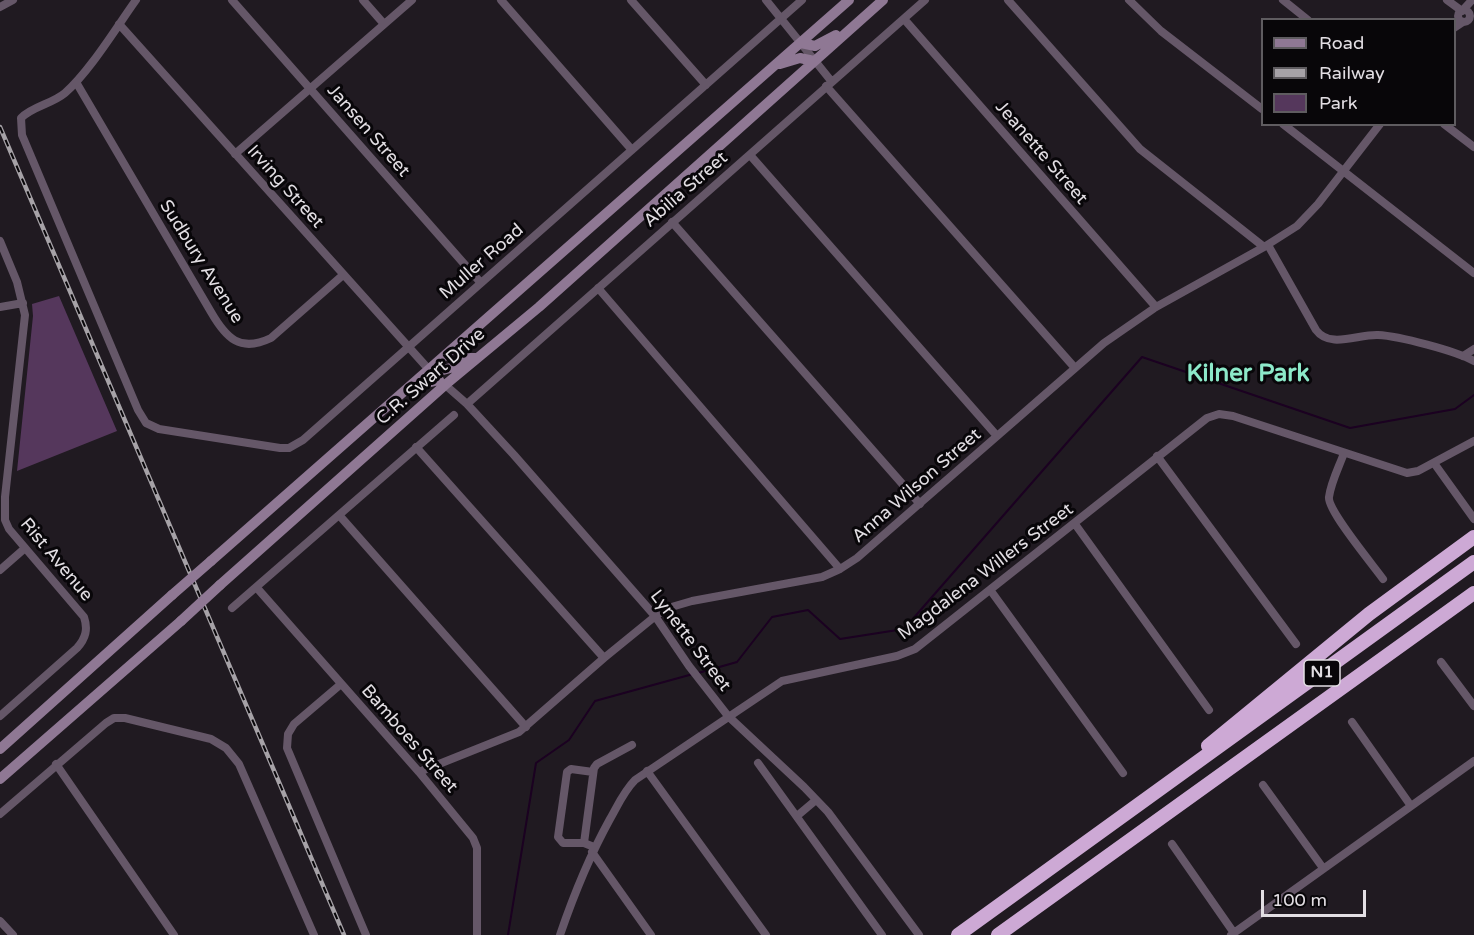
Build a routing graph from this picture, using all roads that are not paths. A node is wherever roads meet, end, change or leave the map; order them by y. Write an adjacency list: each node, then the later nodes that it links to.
1 (13, 0): 18 (street)
2 (136, 0): 23 (street)
3 (232, 0): 33 (street, Jansen Street)
4 (363, 0): 24 (street)
5 (412, 0): 24 (street)
6 (501, 0): 39 (street)
7 (631, 0): 32 (street)
8 (766, 0): 20 (street)
9 (802, 0): 20 (street, Muller Road)
10 (849, 0): 27 (main road, C.R. Swart Drive)
11 (883, 0): 26 (main road, C.R. Swart Drive)
12 (925, 0): 22 (street, Abilia Street)
13 (1008, 0): 45 (street)
14 (1129, 0): 34 (street)
15 (1283, 0): 21 (street)
16 (1473, 0): 19 (street)
17 (1448, 1): 19 (street)
18 (0, 7)
19 (1464, 17): 25 (street)
20 (782, 18): 27 (street); 32 (street, Muller Road)
21 (1306, 18)
22 (904, 19): 31 (street, Abilia Street); 52 (street, Jeanette Street)
23 (119, 24): 30 (street); 40 (street, Irving Street)
24 (384, 24): 33 (street)
25 (1474, 26)
26 (849, 30): 27 (main road); 28 (main road, C.R. Swart Drive)
27 (801, 43): 28 (street); 29 (main road, C.R. Swart Drive)
28 (814, 61): 29 (main road); 31 (street); 56 (main road, C.R. Swart Drive)
29 (775, 66): 59 (main road, C.R. Swart Drive)
30 (76, 82): 47 (street, Sudbury Avenue); 53 (street, Muller Road)
31 (829, 84): 41 (street, Abilia Street); 58 (street)
32 (706, 85): 39 (street, Muller Road)
33 (310, 88): 40 (street); 48 (street, Jansen Street)
34 (1261, 107)
35 (1286, 126): 42 (street)
36 (1378, 126): 42 (street, Anna Wilson Street)
37 (1447, 126): 38 (street)
38 (1474, 147)
39 (632, 150): 48 (street, Muller Road)
40 (236, 154): 47 (street, Irving Street)
41 (750, 154): 43 (street, Abilia Street); 62 (street)
42 (1344, 171): 45 (street, Anna Wilson Street); 46 (street)
43 (672, 222): 49 (street, Abilia Street); 68 (street)
44 (0, 241): 50 (street, Rist Avenue)
45 (1266, 246): 52 (street, Anna Wilson Street); 55 (street)
46 (1474, 273)
47 (343, 275): 53 (street, Irving Street)
48 (481, 283): 53 (street, Muller Road)
49 (598, 288): 60 (street, Abilia Street); 75 (street)
50 (23, 303): 51 (street); 73 (street, Rist Avenue)
51 (0, 307)
52 (1156, 307): 58 (street, Anna Wilson Street)
53 (407, 347): 59 (street, Irving Street)
54 (1474, 349): 55 (street)
55 (1463, 356): 57 (street)
56 (477, 358): 59 (main road, C.R. Swart Drive); 59 (main road)
57 (1474, 362)
58 (1075, 368): 62 (street, Anna Wilson Street)
59 (436, 377): 60 (street, Lynette Street); 96 (main road, C.R. Swart Drive, bridge); 104 (main road, C.R. Swart Drive, bridge)
60 (467, 404): 83 (street, Lynette Street)
61 (454, 415): 64 (street)
62 (997, 436): 68 (street, Anna Wilson Street)
63 (1474, 441): 67 (street, Magdalena Willers Street)
64 (416, 447): 69 (street); 85 (street)
65 (1344, 453): 66 (street, Magdalena Willers Street); 67 (street, Magdalena Willers Street); 77 (street)
66 (1157, 456): 71 (street, Magdalena Willers Street); 84 (street)
67 (1434, 463): 70 (street)
68 (920, 504): 75 (street, Anna Wilson Street)
69 (339, 515): 78 (street); 93 (street)
70 (1474, 519)
71 (1075, 524): 79 (street, Magdalena Willers Street); 89 (street)
72 (1474, 537): 105 (highway)
73 (24, 549): 76 (street); 90 (street, Rist Avenue)
74 (1474, 562): 105 (highway, N1)
75 (840, 569): 83 (street, Anna Wilson Street)
76 (0, 570)
77 (1383, 579)
78 (257, 588): 82 (street); 87 (street, Bamboes Street)
79 (991, 591): 91 (street, Magdalena Willers Street); 103 (street)
80 (1474, 593): 94 (highway, N1)
81 (1474, 604): 94 (highway)
82 (232, 608)
83 (655, 616): 85 (street, Anna Wilson Street); 91 (street, Lynette Street)
84 (1296, 644)
85 (604, 658): 93 (street, Anna Wilson Street)
86 (1441, 662): 88 (street)
87 (341, 684): 101 (street, Bamboes Street); 121 (street)
88 (1474, 706)
89 (1209, 710)
90 (0, 716)
91 (728, 716): 100 (street, Magdalena Willers Street); 107 (street, Lynette Street)
92 (1352, 722): 108 (street)
93 (526, 727): 101 (street, Anna Wilson Street)
94 (1267, 741): 128 (highway, N1)
95 (632, 745): 102 (street)
96 (0, 749)
97 (1474, 761): 108 (street)
98 (758, 763): 110 (street)
99 (56, 764): 109 (street); 119 (street); 120 (street)
100 (647, 771): 113 (street, Magdalena Willers Street); 125 (street)
101 (419, 772): 122 (street, Bamboes Street)
102 (593, 772): 111 (street); 111 (street)
103 (1124, 773)
104 (0, 779)
105 (1170, 783): 127 (highway, N1)
106 (1263, 785): 114 (street)
107 (816, 800): 110 (street); 116 (street, Lynette Street)
108 (1411, 806): 114 (street)
109 (0, 814)
110 (797, 816): 126 (street)
111 (584, 843): 113 (street)
112 (1172, 844): 117 (street)
113 (593, 850): 123 (street, Magdalena Willers Street); 124 (street)
114 (1323, 868): 117 (street)
115 (0, 921): 118 (street)
116 (917, 933)
117 (1233, 934)
118 (13, 935)
119 (174, 935)
120 (314, 935)
121 (366, 935)
122 (477, 935)
123 (560, 935)
124 (651, 935)
125 (766, 935)
126 (882, 935)
127 (958, 935)
128 (998, 935)

